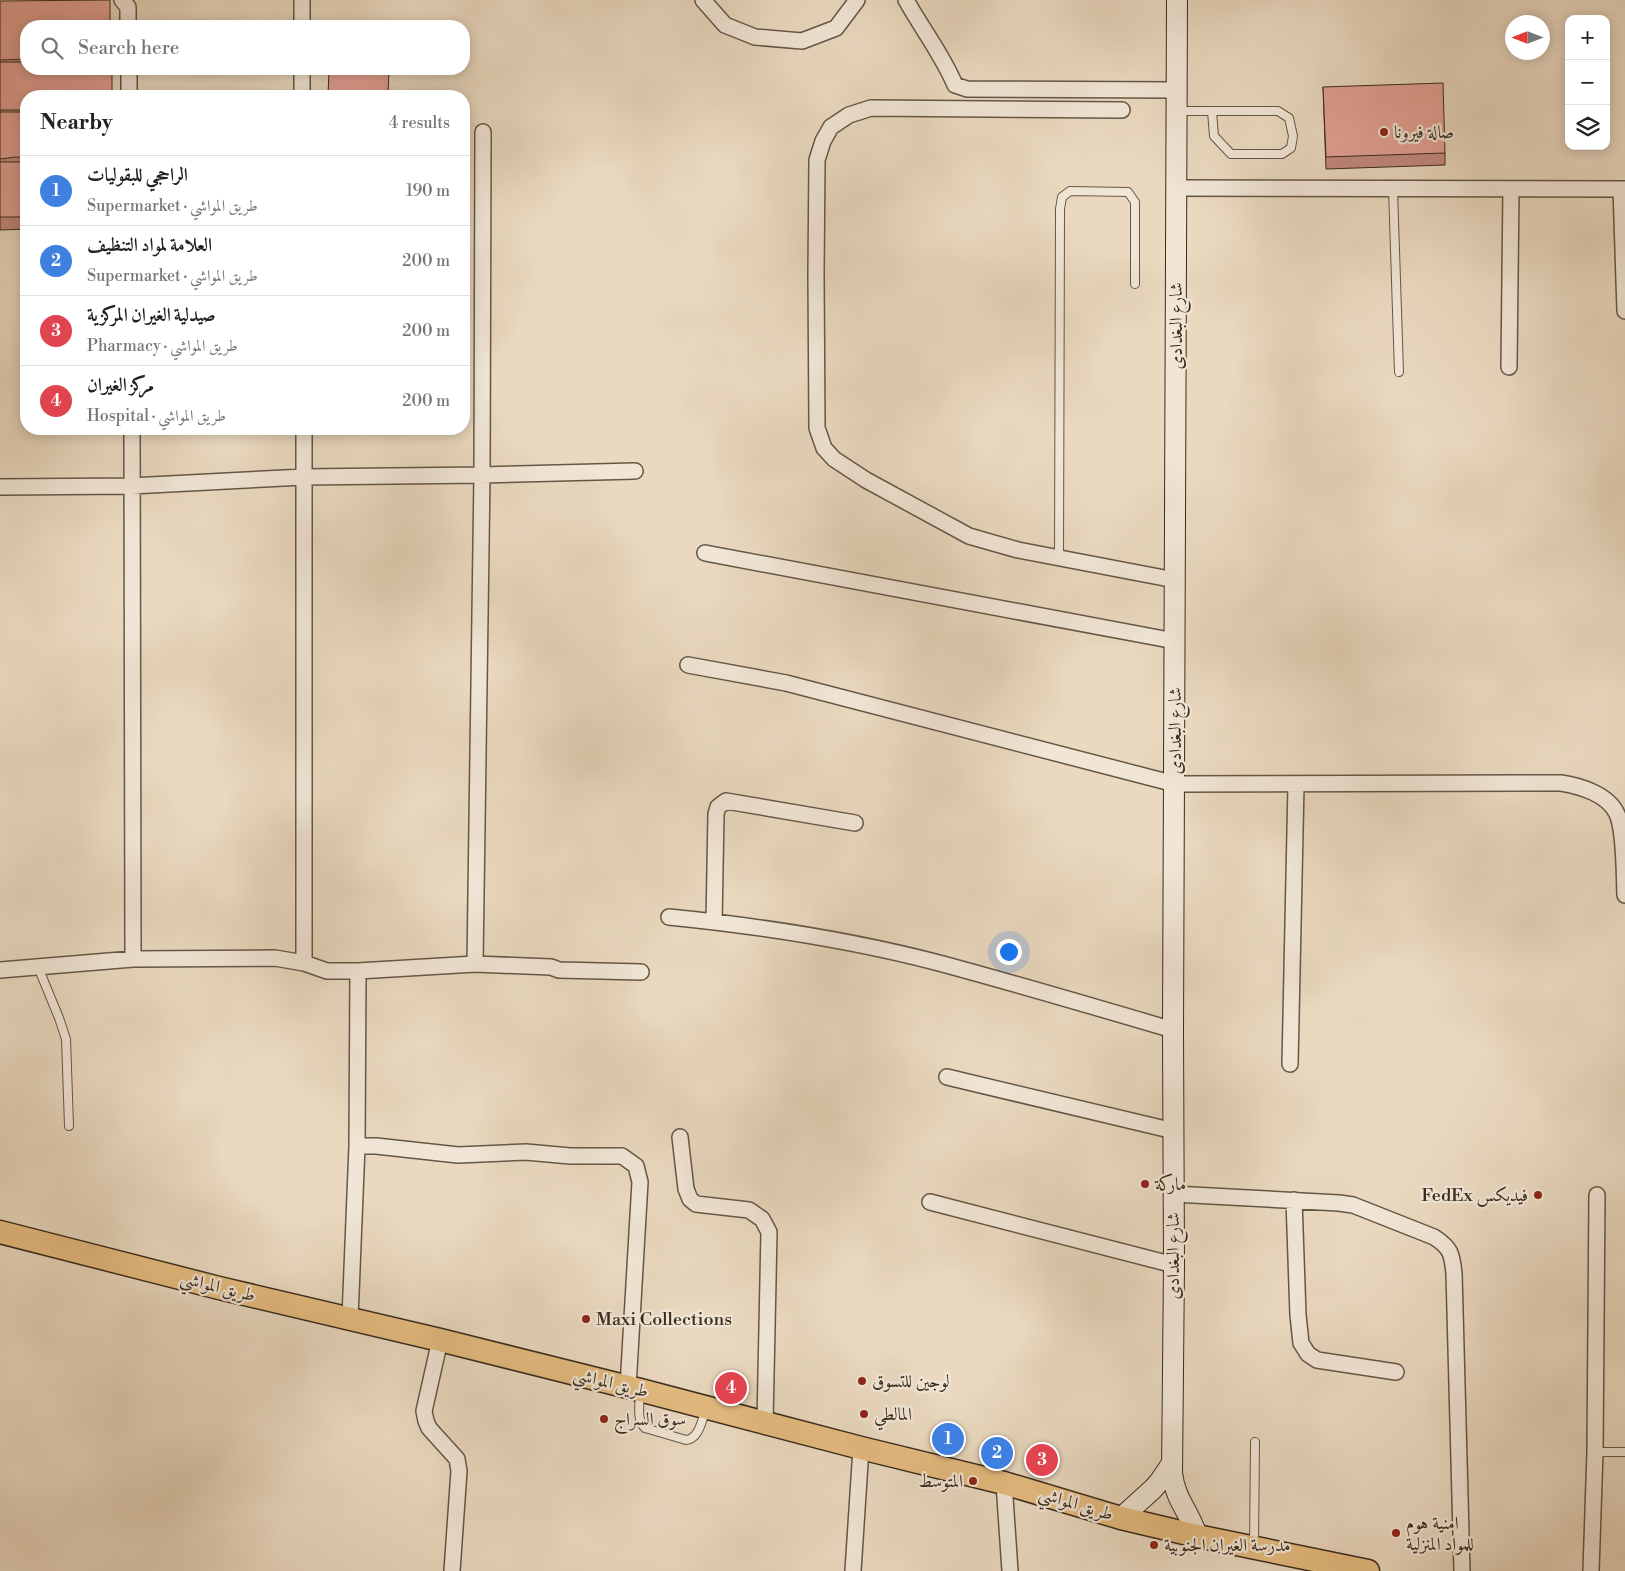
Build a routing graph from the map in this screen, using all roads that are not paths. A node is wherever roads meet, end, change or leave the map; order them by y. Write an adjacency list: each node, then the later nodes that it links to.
1 (122, 0): 7 (street)
2 (302, 0): 8 (street)
3 (702, 0): 4 (street)
4 (857, 0)
5 (906, 0): 13 (street)
6 (1177, 0): 13 (street, شارع البغدادى)
7 (128, 20)
8 (302, 20)
9 (129, 75): 11 (street)
10 (302, 75): 12 (street)
11 (130, 90)
12 (302, 90)
13 (1176, 90): 15 (street, شارع البغدادى)
14 (1122, 110): 34 (street)
15 (1176, 111): 16 (lane); 18 (street, شارع البغدادى)
16 (1212, 111): 16 (lane)
17 (483, 132): 29 (street)
18 (1176, 188): 19 (street); 35 (street, شارع البغدادى)
19 (1393, 188): 20 (street); 25 (lane)
20 (1511, 189): 21 (street); 24 (street)
21 (1623, 189): 23 (street)
22 (1134, 284): 34 (lane)
23 (1625, 311)
24 (1509, 367)
25 (1399, 372)
26 (132, 435): 31 (street)
27 (304, 435): 30 (street)
28 (635, 471): 29 (street)
29 (482, 475): 30 (street); 46 (street)
30 (304, 477): 31 (street); 45 (street)
31 (131, 486): 32 (street); 44 (street)
32 (0, 487)
33 (705, 553): 36 (street)
34 (1059, 559): 35 (street)
35 (1175, 580): 36 (street, شارع البغدادى)
36 (1175, 641): 38 (street, شارع البغدادى)
37 (688, 665): 38 (street)
38 (1175, 784): 39 (street); 51 (street, شارع البغدادى)
39 (1296, 785): 41 (street); 52 (street)
40 (855, 824): 43 (street)
41 (1625, 896)
42 (669, 917): 43 (street)
43 (714, 922): 51 (street)
44 (132, 959): 45 (street); 47 (street)
45 (304, 963): 49 (street)
46 (475, 964): 49 (street); 50 (street)
47 (38, 968): 48 (street); 54 (lane)
48 (0, 970)
49 (358, 971): 57 (street)
50 (642, 972)
51 (1173, 1030): 55 (street, شارع البغدادى)
52 (1290, 1064)
53 (948, 1077): 55 (street)
54 (69, 1126)
55 (1174, 1131): 58 (street, شارع البغدادى)
56 (680, 1137): 69 (street)
57 (357, 1146): 64 (street); 67 (street)
58 (1174, 1194): 60 (street); 63 (street, شارع البغدادى)
59 (1597, 1195): 72 (street)
60 (1294, 1200): 66 (street); 83 (street)
61 (930, 1202): 63 (street)
62 (0, 1232): 64 (main road, طريق المواشي)
63 (1174, 1264): 74 (street, شارع البغدادى)
64 (350, 1318): 65 (main road, طريق المواشي)
65 (440, 1340): 67 (main road, طريق المواشي); 79 (street)
66 (1396, 1372)
67 (634, 1388): 68 (main road, طريق المواشي); 68 (lane)
68 (706, 1407): 69 (main road, طريق المواشي)
69 (765, 1422): 71 (main road, طريق المواشي)
70 (1255, 1442): 78 (lane)
71 (861, 1448): 75 (main road, طريق المواشي); 80 (street)
72 (1595, 1452): 73 (lane); 84 (street)
73 (1625, 1452)
74 (1172, 1463): 76 (street); 77 (street, شارع البغدادى)
75 (1004, 1483): 76 (main road, طريق المواشي); 81 (street)
76 (1120, 1518): 77 (main road, طريق المواشي)
77 (1197, 1536): 78 (main road, طريق المواشي)
78 (1254, 1548): 82 (main road, طريق المواشي)
79 (452, 1571)
80 (853, 1571)
81 (1010, 1571)
82 (1368, 1571)
83 (1462, 1571)
84 (1591, 1571)

